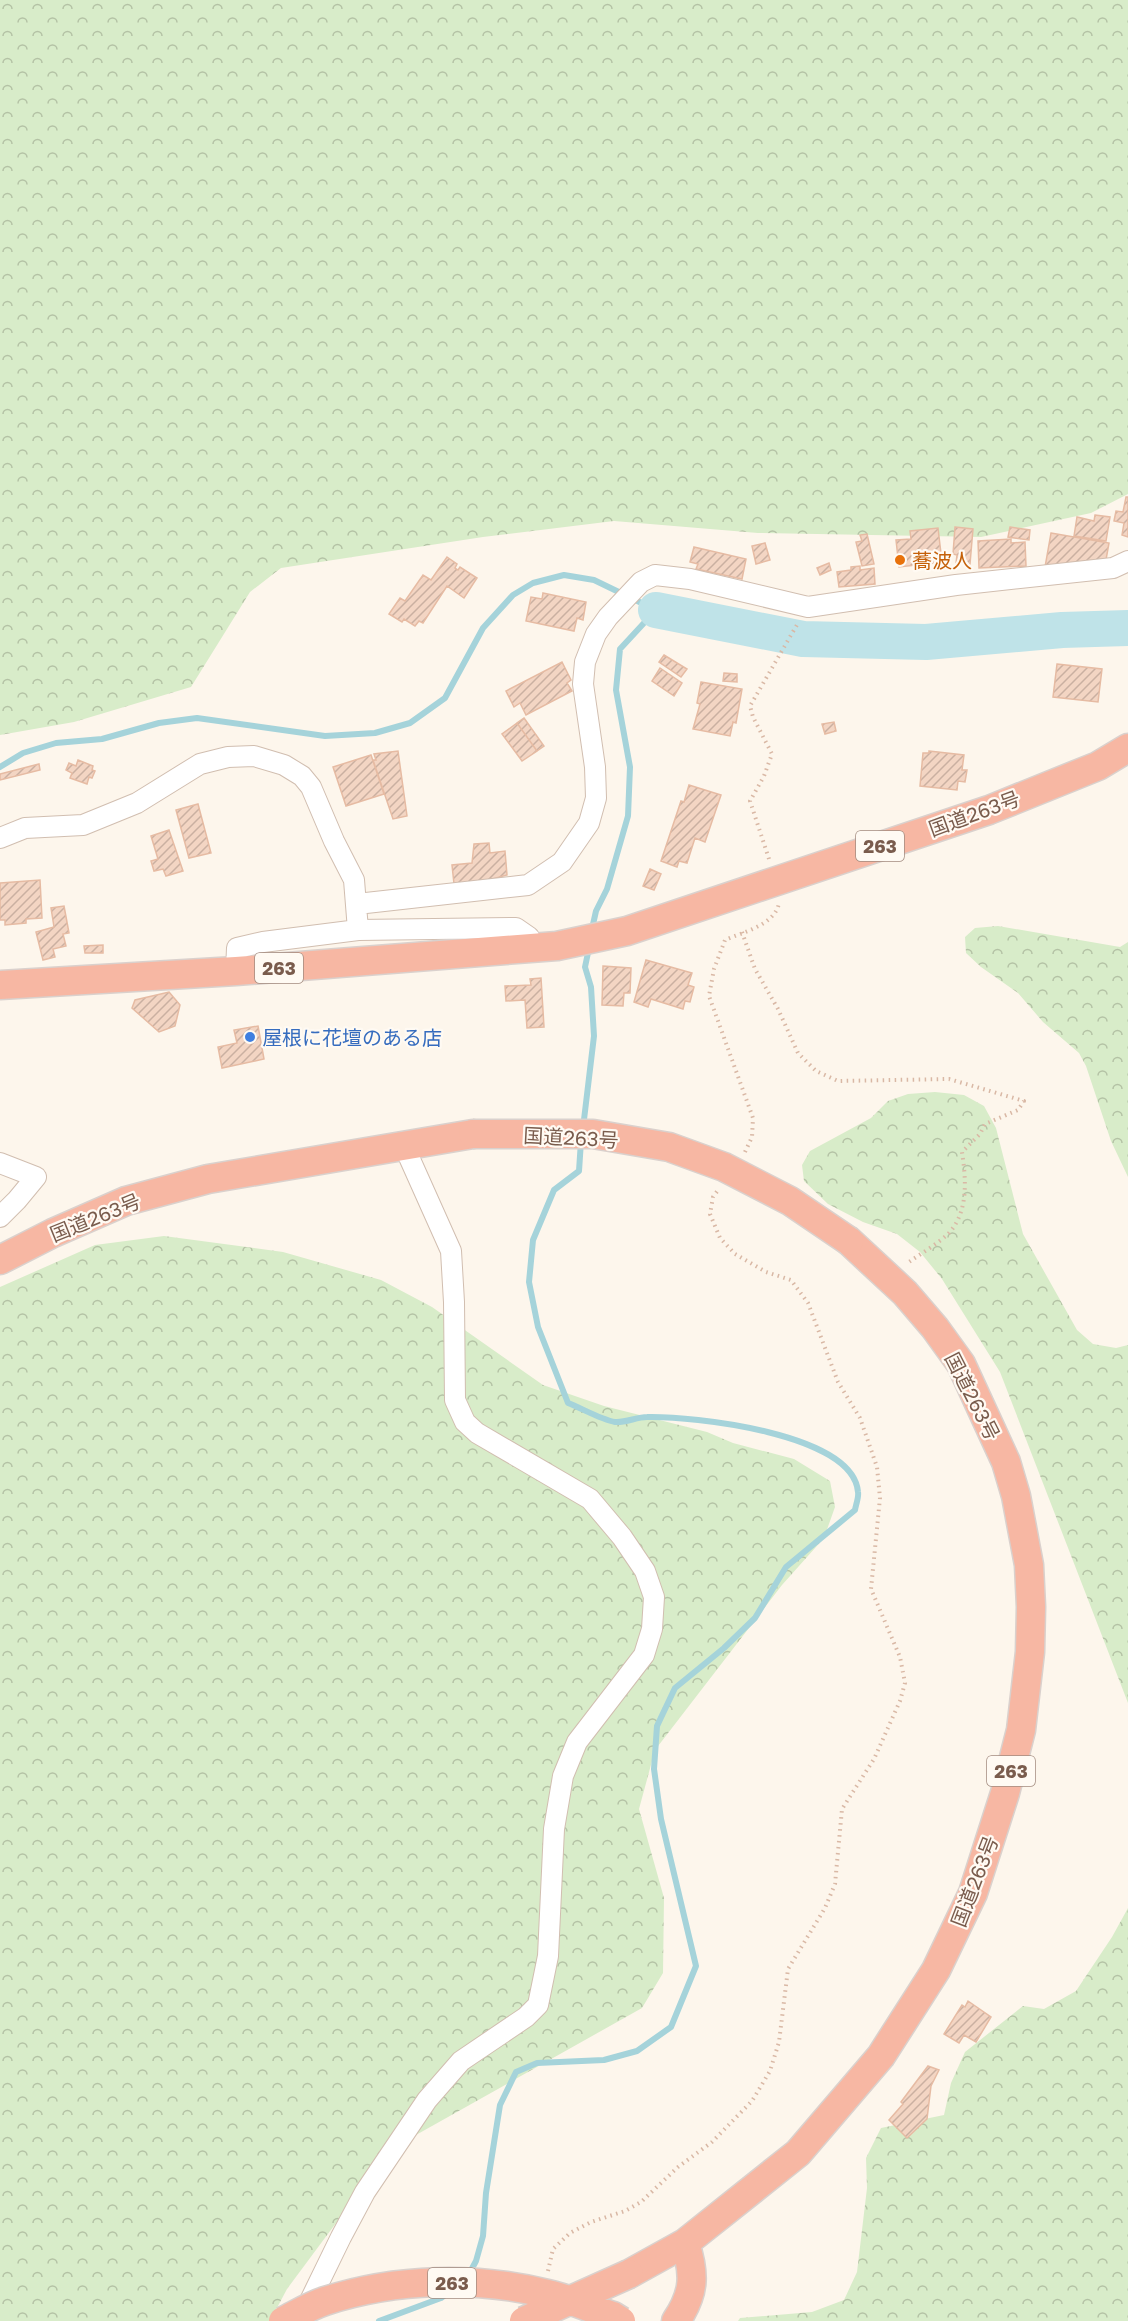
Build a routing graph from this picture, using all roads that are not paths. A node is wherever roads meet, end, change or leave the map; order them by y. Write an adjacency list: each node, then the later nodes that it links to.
1 (1128, 561): 4 (street)
2 (1128, 748): 6 (highway, 国道263号 / 263)
3 (0, 838): 4 (street)
4 (357, 904): 5 (street)
5 (358, 930): 6 (street); 7 (street)
6 (544, 947): 7 (highway, 国道263号 / 263)
7 (236, 971): 8 (highway, 国道263号 / 263)
8 (0, 985)
9 (404, 1146): 12 (highway, 国道263号 / 263); 13 (highway, 国道263号 / 263, bridge); 15 (street)
10 (0, 1163): 11 (street)
11 (0, 1217)
12 (0, 1260)
13 (685, 2242): 16 (highway, 263, bridge); 18 (highway)
14 (283, 2321): 17 (highway, 263, bridge)
15 (300, 2321)
16 (524, 2321)
17 (621, 2321)
18 (676, 2321)

